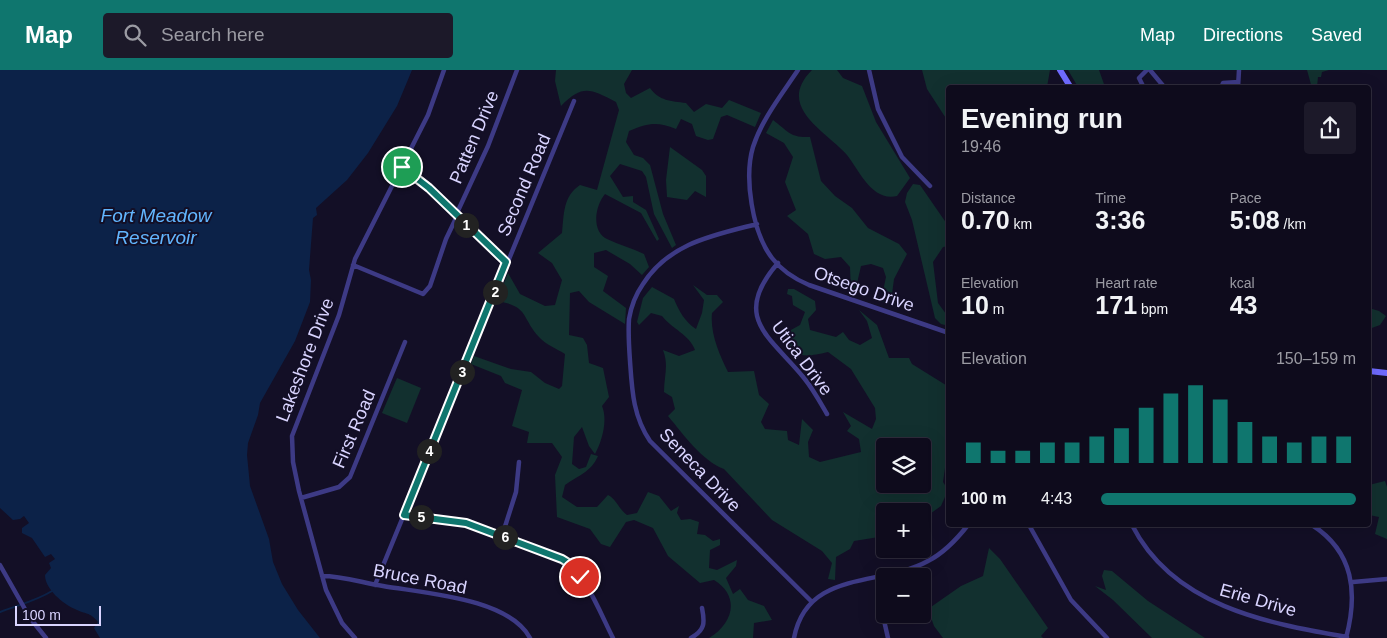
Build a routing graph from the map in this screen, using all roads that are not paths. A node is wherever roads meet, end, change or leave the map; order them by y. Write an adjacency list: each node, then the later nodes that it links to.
1 (444, 70): 15 (street, Lakeshore Drive)
2 (517, 70): 17 (street, Patten Drive)
3 (798, 70): 18 (street, Otsego Drive)
4 (869, 70): 16 (street)
5 (1060, 70): 9 (street)
6 (1148, 70): 8 (street); 10 (street)
7 (1239, 70): 13 (street)
8 (1161, 83): 11 (street)
9 (1069, 85)
10 (1142, 85)
11 (1159, 85)
12 (1222, 85): 13 (street)
13 (1238, 85)
14 (574, 101): 19 (street, Second Road)
15 (402, 167): 17 (street); 21 (street, Lakeshore Drive)
16 (930, 186)
17 (457, 215): 19 (street); 21 (street, Patten Drive)
18 (757, 224): 20 (street, Otsego Drive); 42 (street, Seneca Drive)
19 (506, 262): 29 (street, Second Road)
20 (778, 263): 22 (street, Otsego Drive); 26 (street, Utica Drive)
21 (353, 265): 28 (street, Lakeshore Drive)
22 (946, 332)
23 (405, 342): 28 (street, First Road)
24 (1371, 371): 25 (street)
25 (1387, 373)
26 (827, 414)
27 (519, 462): 34 (street)
28 (301, 498): 37 (street, Lakeshore Drive)
29 (404, 515): 34 (street); 41 (street, Second Road)
30 (966, 527): 36 (street)
31 (1030, 527): 52 (street)
32 (1133, 527): 53 (street, Erie Drive)
33 (1314, 527): 40 (street)
34 (502, 536): 48 (street)
35 (0, 565): 45 (street)
36 (912, 568)
37 (322, 576): 41 (street, Bruce Road); 46 (street, Lakeshore Drive)
38 (876, 577): 42 (street)
39 (1387, 579): 40 (street)
40 (1353, 582): 53 (street)
41 (375, 585): 47 (street, Bruce Road)
42 (812, 602): 50 (street)
43 (702, 608): 49 (street)
44 (885, 623): 51 (street)
45 (46, 638)
46 (355, 638)
47 (530, 638)
48 (613, 638)
49 (691, 638)
50 (794, 638)
51 (888, 638)
52 (1107, 638)
53 (1346, 638)

